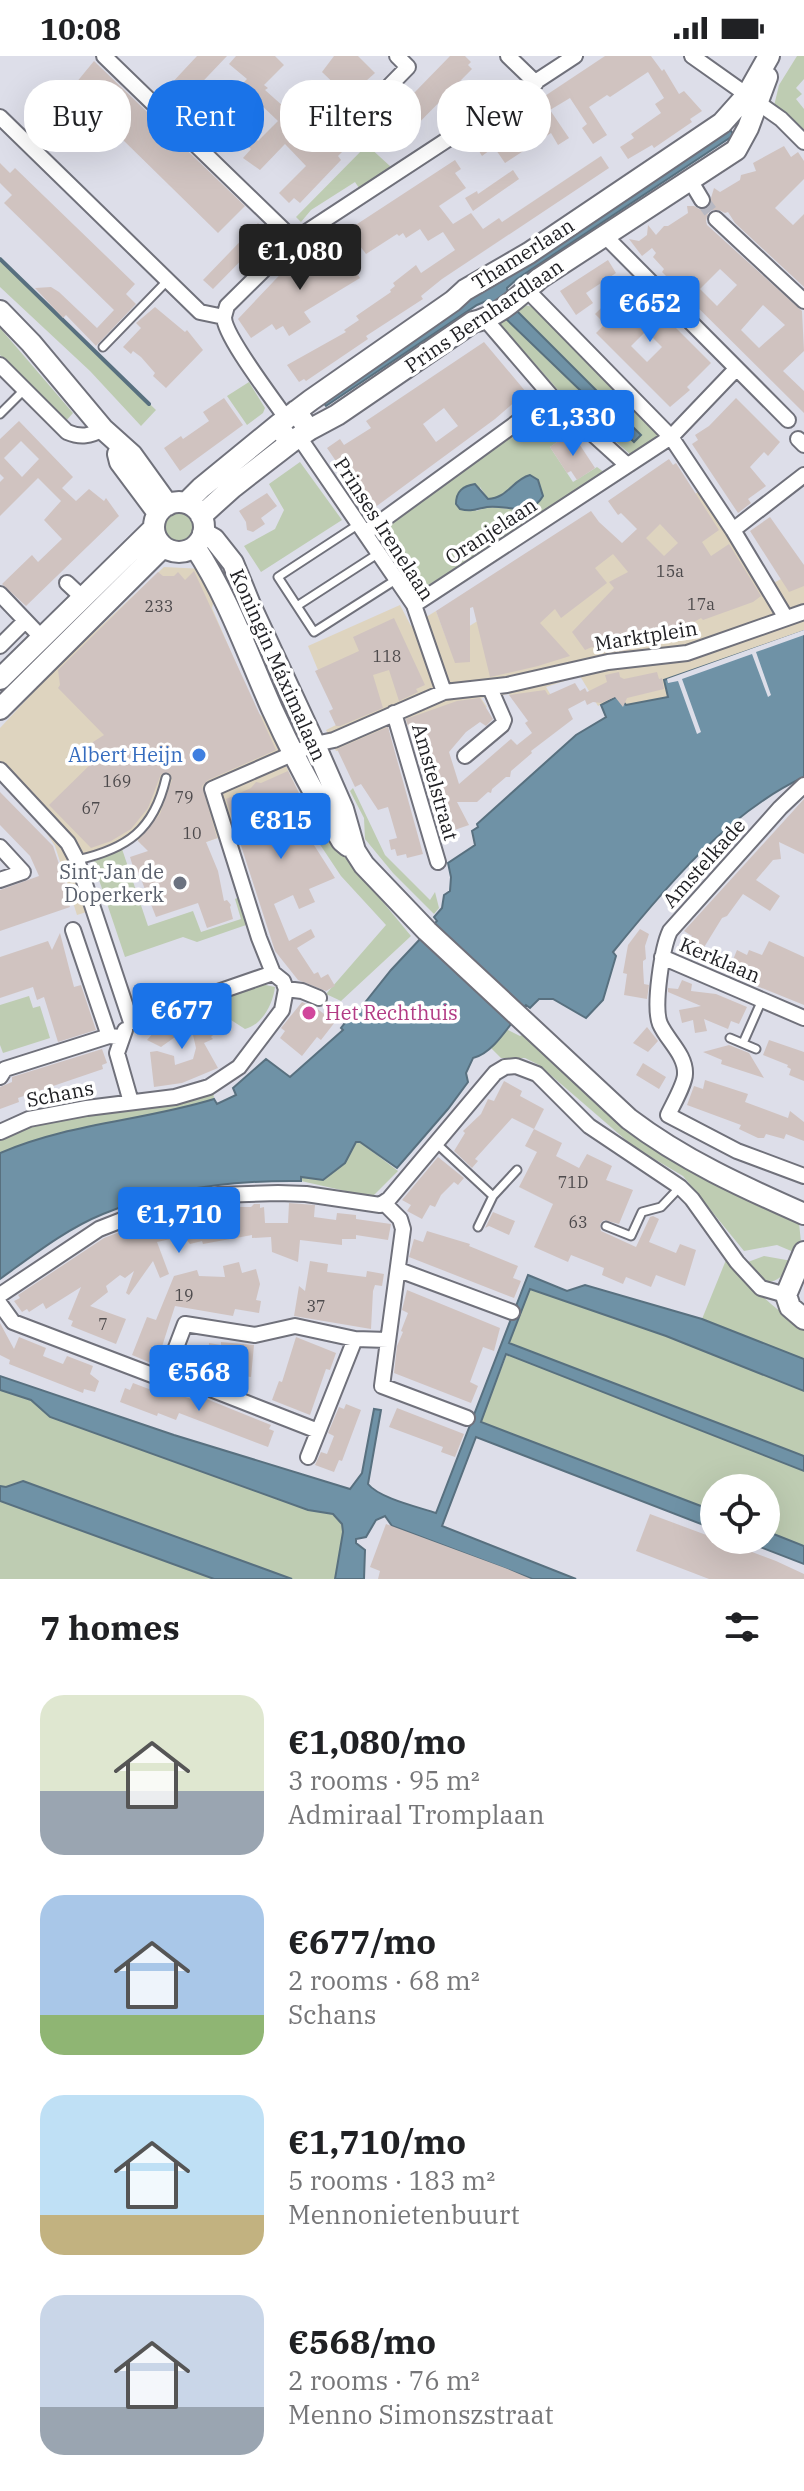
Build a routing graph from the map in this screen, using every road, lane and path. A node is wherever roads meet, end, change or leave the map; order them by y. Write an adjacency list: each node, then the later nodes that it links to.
1 (104, 56): 19 (street)
2 (397, 56): 8 (street)
3 (508, 56): 9 (street)
4 (575, 56): 10 (street)
5 (692, 56): 11 (street)
6 (769, 56): 11 (street)
7 (779, 56): 11 (street)
8 (395, 80)
9 (533, 80)
10 (540, 80)
11 (753, 99): 13 (street); 15 (street, Prins Bernhardlaan); 32 (street, Thamerlaan)
12 (0, 117): 20 (street)
13 (804, 142)
14 (437, 147): 19 (street)
15 (690, 180): 16 (street); 18 (street, Prins Bernhardlaan)
16 (702, 200)
17 (716, 219): 22 (street)
18 (605, 236): 21 (street, Prins Bernhardlaan); 28 (street)
19 (294, 240): 24 (street)
20 (168, 280): 24 (street); 26 (lane)
21 (527, 290): 25 (street, Prins Bernhardlaan); 36 (street)
22 (804, 301)
23 (0, 311): 34 (street, Koningin Máximalaan)
24 (224, 317): 32 (street)
25 (485, 319): 30 (street); 35 (street, Prins Bernhardlaan)
26 (103, 347)
27 (0, 365): 29 (street)
28 (736, 369): 33 (street); 36 (street, Oranjelaan)
29 (25, 390): 31 (lane); 34 (street)
30 (552, 397): 37 (street); 40 (street)
31 (0, 414)
32 (287, 418): 35 (street); 39 (street, Thamerlaan)
33 (788, 420)
34 (108, 434): 39 (street, Koningin Máximalaan)
35 (299, 437): 39 (street); 40 (street, Prinses Irenelaan)
36 (671, 437): 37 (street, Oranjelaan); 41 (street)
37 (627, 465): 47 (street, Oranjelaan)
38 (804, 475): 41 (street)
39 (178, 524): 46 (street); 57 (street); 59 (street, Koningin Máximalaan); 60 (street, Koningin Máximalaan)
40 (362, 529): 42 (street, Prinses Irenelaan); 48 (lane)
41 (733, 530): 50 (street)
42 (379, 553): 43 (street, Prinses Irenelaan); 48 (lane)
43 (397, 579): 47 (street, Prinses Irenelaan); 48 (lane)
44 (67, 583): 46 (street)
45 (0, 595): 51 (street)
46 (83, 598): 52 (street)
47 (414, 605): 56 (street, Prinses Irenelaan)
48 (297, 606)
49 (804, 612): 50 (street, Marktplein)
50 (786, 618): 55 (street, Marktplein)
51 (25, 621): 52 (street); 53 (street)
52 (42, 638): 54 (street)
53 (0, 646)
54 (0, 679)
55 (490, 688): 56 (street, Marktplein); 61 (street)
56 (444, 692): 58 (street, Marktplein)
57 (0, 709)
58 (394, 713): 59 (street, Marktplein); 68 (street, Amstelstraat)
59 (324, 742): 60 (street, Marktplein); 66 (street, Koningin Máximalaan)
60 (292, 754): 66 (street, Koningin Máximalaan); 72 (street)
61 (465, 756)
62 (0, 770): 67 (street)
63 (166, 778): 67 (lane)
64 (804, 785): 71 (street, Amstelkade)
65 (0, 847): 69 (street)
66 (355, 851): 91 (street, Koningin Máximalaan)
67 (77, 860): 77 (street)
68 (438, 862)
69 (0, 880)
70 (73, 930): 78 (street)
71 (662, 957): 75 (street, Kerklaan); 87 (street, Amstelkade)
72 (273, 973): 73 (street); 77 (street)
73 (286, 989): 74 (street); 83 (street, Schans)
74 (319, 998)
75 (762, 1000): 76 (street, Kerklaan); 80 (lane, Kerklaan)
76 (804, 1018)
77 (131, 1022): 78 (street)
78 (115, 1037): 82 (street, Schans); 83 (street)
79 (730, 1038): 80 (lane)
80 (743, 1043): 81 (lane)
81 (756, 1049)
82 (0, 1077)
83 (131, 1102): 84 (street, Schans)
84 (0, 1132)
85 (436, 1143): 88 (street); 89 (lane); 90 (street)
86 (517, 1170): 89 (lane)
87 (804, 1176)
88 (680, 1187): 92 (lane); 97 (street)
89 (493, 1196): 93 (lane)
90 (384, 1203): 95 (street); 96 (street)
91 (804, 1214)
92 (606, 1226)
93 (478, 1227)
94 (804, 1252): 97 (street)
95 (399, 1270): 99 (street); 102 (street)
96 (0, 1295)
97 (786, 1295): 100 (street)
98 (0, 1304): 103 (street)
99 (512, 1312)
100 (804, 1319)
101 (355, 1339): 102 (street); 103 (street); 105 (street)
102 (388, 1340): 104 (street)
103 (164, 1379): 105 (street)
104 (467, 1418)
105 (318, 1431): 106 (street)
106 (308, 1457)

